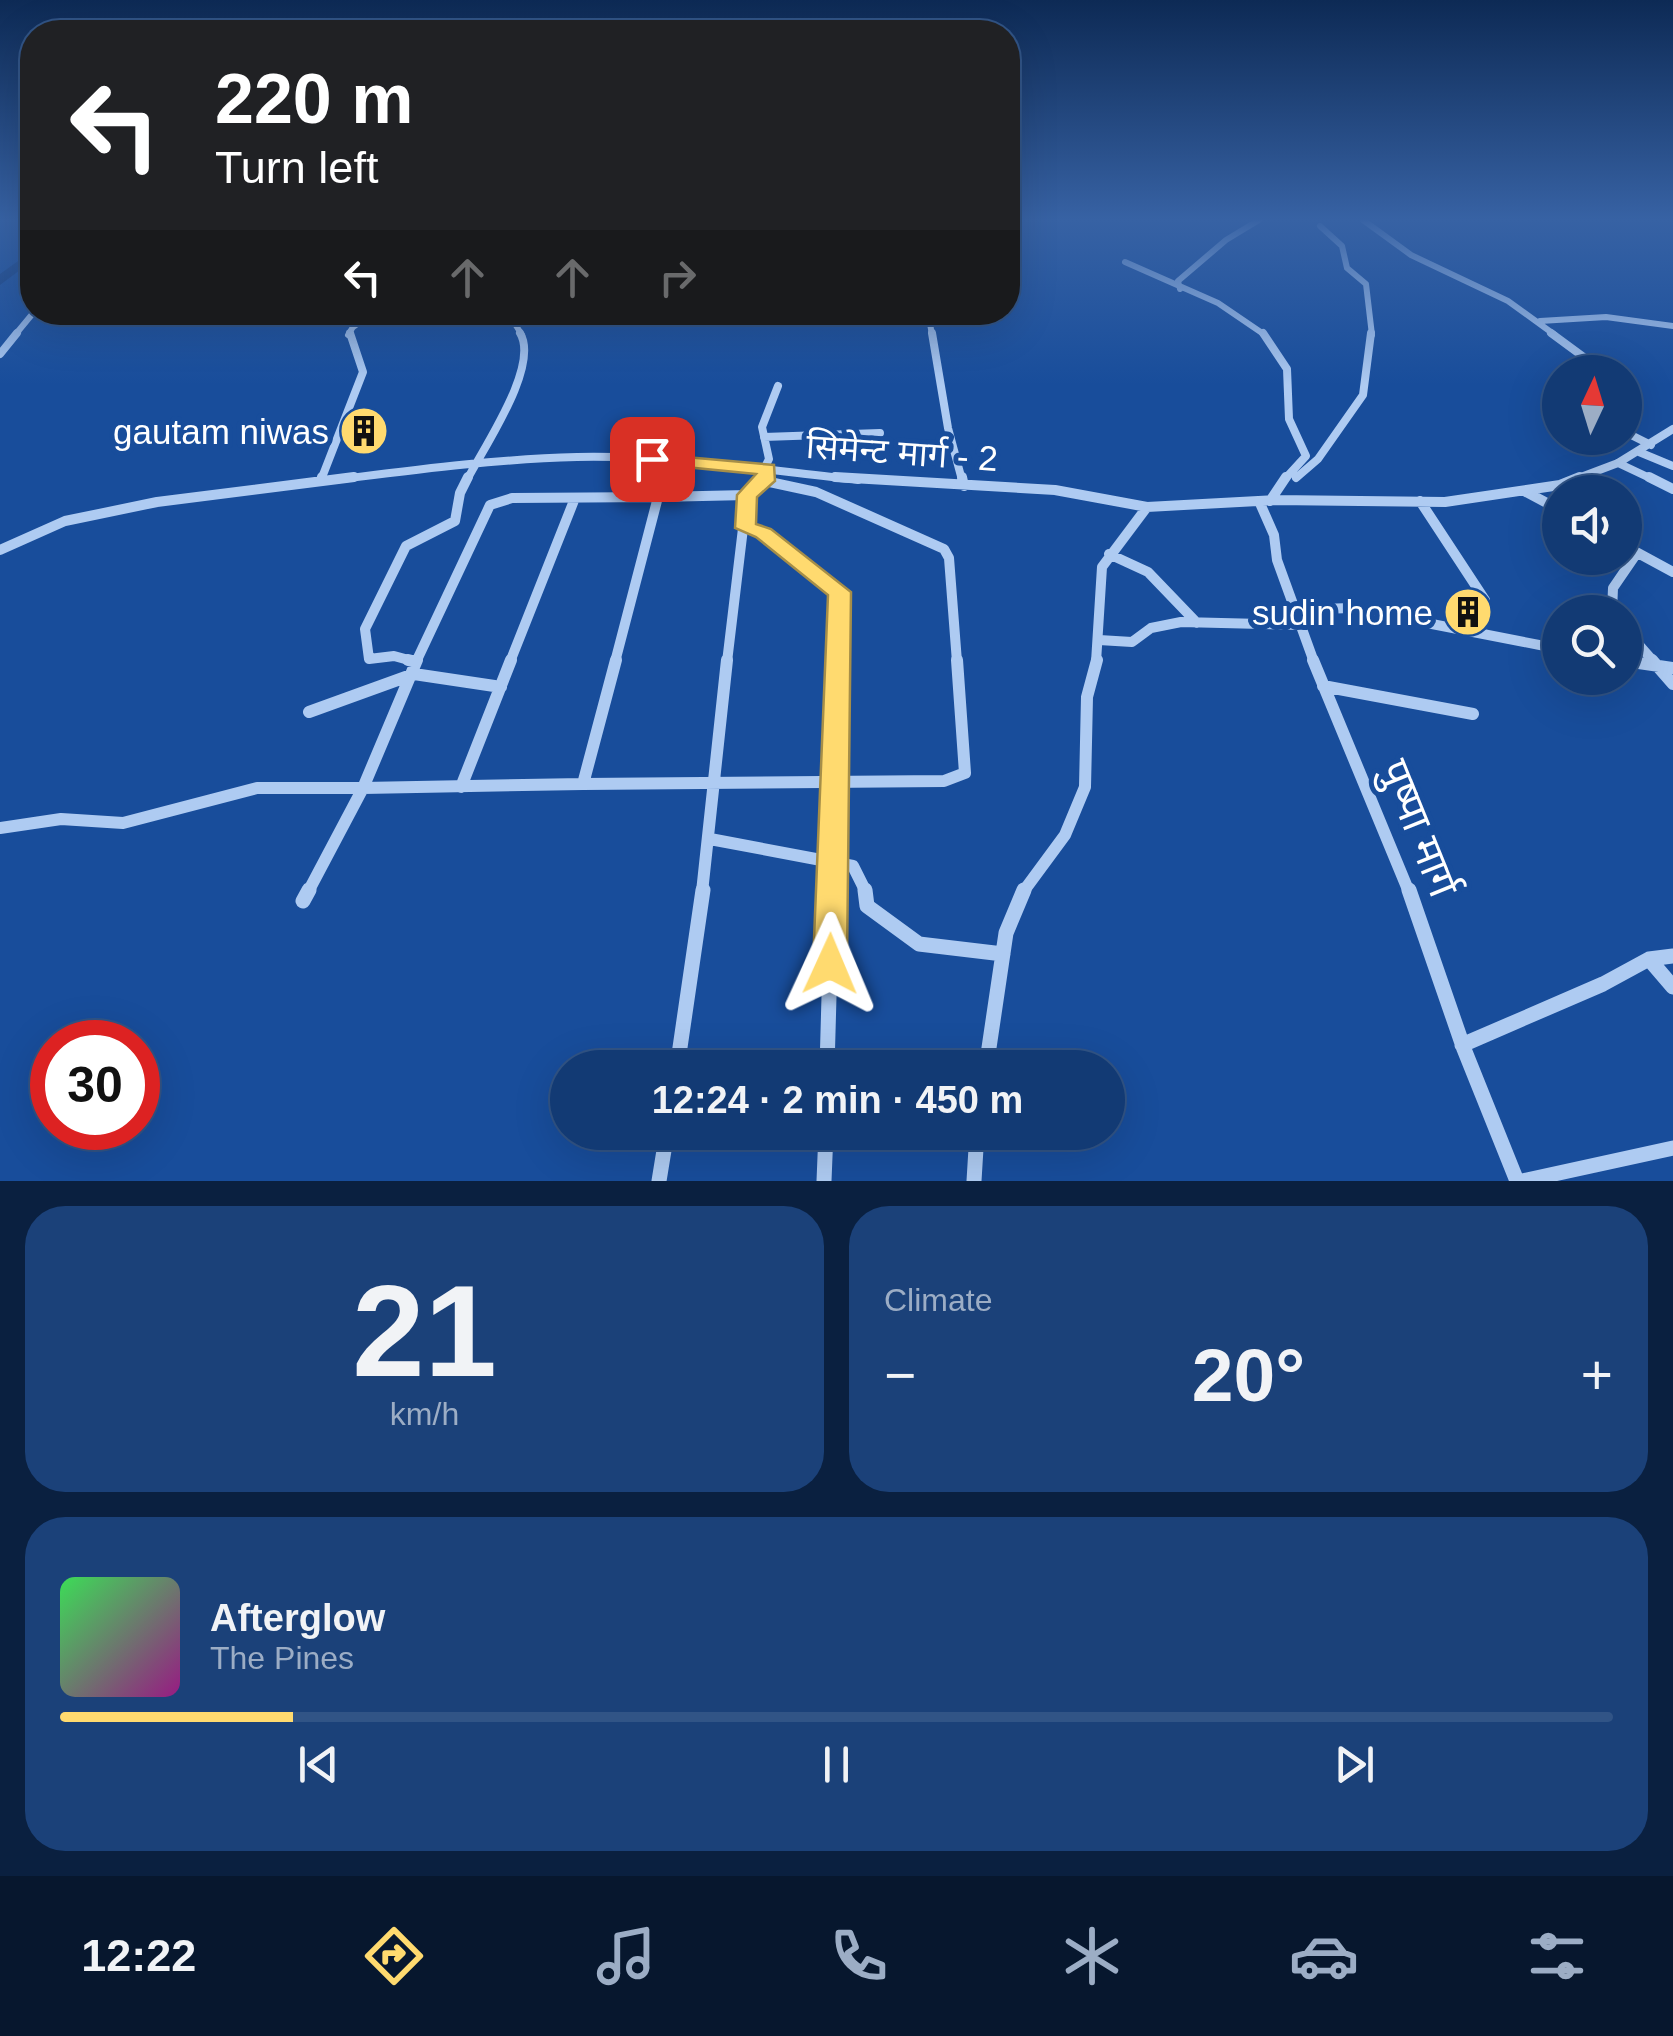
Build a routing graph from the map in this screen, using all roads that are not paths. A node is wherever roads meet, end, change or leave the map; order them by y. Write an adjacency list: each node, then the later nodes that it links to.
1 (1150, 275): 5 (street)
2 (1183, 275): 5 (street)
3 (1355, 275): 27 (street)
4 (1454, 275): 6 (street)
5 (1180, 290): 27 (street)
6 (1540, 322): 11 (street); 13 (street)
7 (23, 325): 12 (street)
8 (355, 325): 28 (street)
9 (516, 325): 24 (street)
10 (930, 325): 29 (street)
11 (1673, 326)
12 (0, 354)
13 (1582, 355)
14 (778, 386): 17 (street)
15 (1672, 432): 19 (street, सिमेन्ट मार्ग - 2)
16 (880, 433): 17 (street)
17 (764, 437): 26 (street)
18 (1642, 439): 19 (street)
19 (1652, 445): 20 (street, सिमेन्ट मार्ग - 2)
20 (1642, 450)
21 (1642, 453): 25 (street)
22 (1633, 455): 23 (street, सिमेन्ट मार्ग - 2)
23 (1618, 463): 30 (street); 31 (street, सिमेन्ट मार्ग - 2)
24 (478, 464): 26 (street, सिमेन्ट मार्ग - 2); 28 (street, सिमेन्ट मार्ग - 2); 52 (street)
25 (1673, 466)
26 (765, 473): 29 (street, सिमेन्ट मार्ग - 2); 32 (street); 60 (street)
27 (1285, 480): 36 (street)
28 (322, 481): 40 (street, सिमेन्ट मार्ग - 2)
29 (964, 486): 38 (street, सिमेन्ट मार्ग - 2)
30 (1673, 489)
31 (1524, 491): 35 (street); 37 (street, सिमेन्ट मार्ग - 2)
32 (747, 495): 33 (street); 39 (street)
33 (658, 497): 34 (street); 62 (street)
34 (575, 498): 52 (street); 57 (street)
35 (1542, 500)
36 (1264, 501): 37 (street, सिमेन्ट मार्ग - 2); 38 (street, सिमेन्ट मार्ग - 2); 45 (street, पुष्पा मार्ग)
37 (1420, 502): 44 (street)
38 (1147, 508): 41 (street)
39 (745, 528): 60 (street); 61 (street)
40 (0, 550)
41 (1110, 554): 46 (street); 48 (street)
42 (1642, 555): 43 (street)
43 (1673, 572)
44 (1484, 600)
45 (1294, 610): 47 (street, पुष्पा मार्ग); 49 (street)
46 (1198, 623): 47 (street); 48 (street)
47 (1300, 625): 56 (street, पुष्पा मार्ग)
48 (1099, 640): 69 (street)
49 (1542, 645)
50 (1642, 648): 53 (street)
51 (1642, 664): 53 (street)
52 (415, 668): 57 (street); 58 (street); 64 (street)
53 (1659, 668): 54 (street); 55 (street)
54 (1673, 668)
55 (1673, 684)
56 (1324, 686): 59 (street); 73 (street, पुष्पा मार्ग)
57 (501, 688): 63 (street)
58 (309, 712)
59 (1473, 714)
60 (832, 780): 61 (street); 67 (street)
61 (714, 781): 62 (street); 66 (street)
62 (583, 785): 63 (street)
63 (460, 787): 64 (street)
64 (363, 788): 65 (street); 68 (street)
65 (0, 828)
66 (710, 839): 67 (street); 74 (street)
67 (832, 861): 69 (street); 75 (street)
68 (303, 901)
69 (1004, 954): 76 (street)
70 (1673, 956): 71 (street)
71 (1649, 959): 72 (street); 73 (street)
72 (1673, 987)
73 (1462, 1045): 84 (street, पुष्पा मार्ग)
74 (680, 1050)
75 (827, 1050)
76 (989, 1050)
77 (1673, 1148): 84 (street)
78 (665, 1150): 81 (street)
79 (825, 1150): 82 (street)
80 (976, 1150): 83 (street)
81 (659, 1181)
82 (824, 1181)
83 (974, 1181)
84 (1519, 1181)

